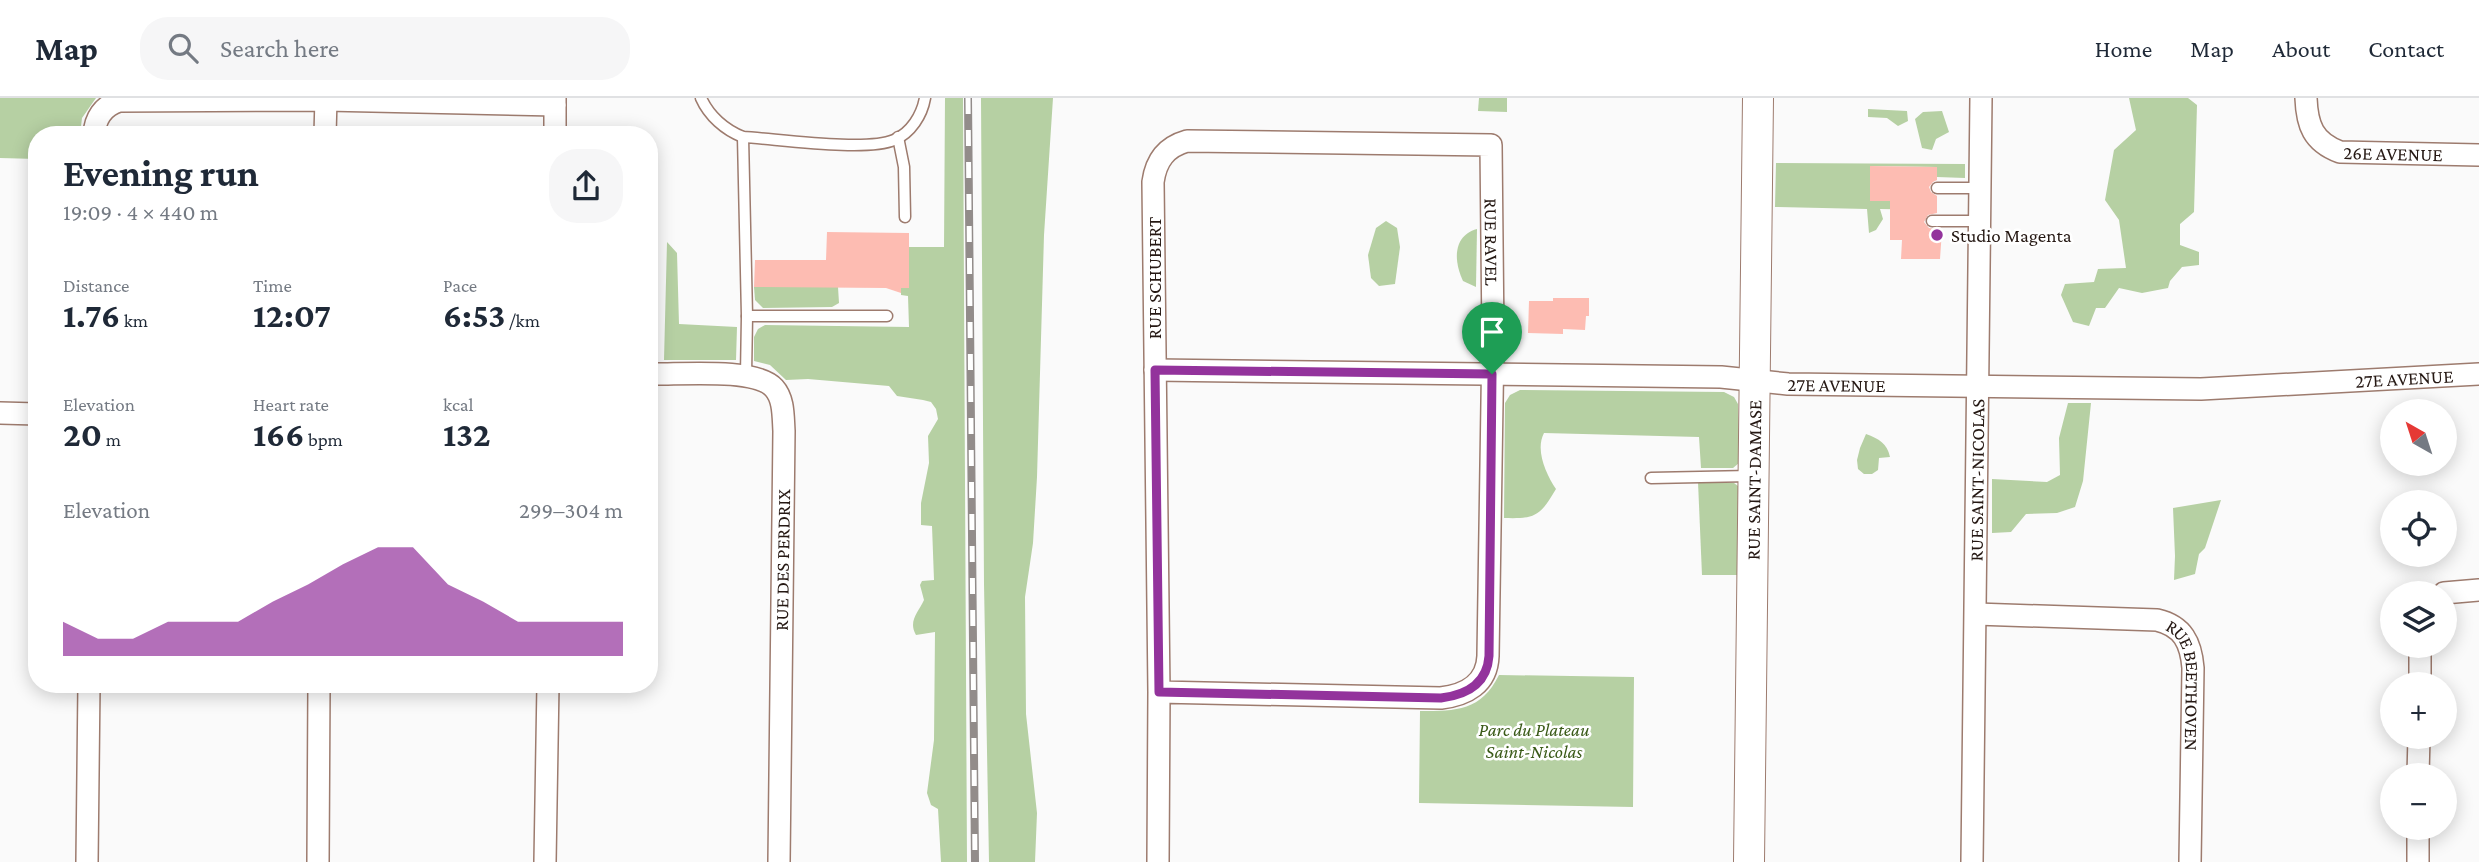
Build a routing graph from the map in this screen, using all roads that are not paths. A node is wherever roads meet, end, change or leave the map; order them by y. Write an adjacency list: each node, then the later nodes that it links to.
1 (701, 98): 11 (lane)
2 (925, 98): 12 (lane)
3 (1759, 98): 27 (street, RUE SAINT-DAMASE)
4 (1981, 98): 16 (street, RUE SAINT-NICOLAS)
5 (2306, 98): 14 (street, 26E AVENUE)
6 (326, 99): 7 (street); 8 (street); 9 (street)
7 (555, 102): 10 (street)
8 (96, 126)
9 (325, 126)
10 (555, 126)
11 (743, 137): 12 (lane); 20 (lane)
12 (898, 138): 17 (lane)
13 (1491, 145): 22 (street, RUE SCHUBERT); 24 (street, RUE RAVEL)
14 (2479, 155)
15 (1937, 188): 16 (lane)
16 (1980, 188): 19 (street, RUE SAINT-NICOLAS)
17 (905, 217)
18 (1932, 221): 19 (lane)
19 (1979, 221): 28 (street, RUE SAINT-NICOLAS)
20 (747, 316): 21 (lane); 26 (lane)
21 (887, 316)
22 (1155, 370): 24 (street, 27E AVENUE); 36 (street, RUE SCHUBERT)
23 (658, 374): 26 (street, RUE DES PERDRIX)
24 (1492, 374): 27 (street, 27E AVENUE); 36 (street, RUE RAVEL)
25 (2479, 374): 28 (street, 27E AVENUE)
26 (746, 375): 44 (street, RUE DES PERDRIX)
27 (1755, 380): 28 (street, 27E AVENUE); 31 (street, RUE SAINT-DAMASE)
28 (1978, 385): 35 (street, RUE SAINT-NICOLAS)
29 (0, 413): 30 (street)
30 (28, 414)
31 (1754, 476): 32 (lane); 46 (street, RUE SAINT-DAMASE)
32 (1651, 478)
33 (2479, 590): 34 (street)
34 (2457, 592)
35 (1976, 614): 47 (street, RUE SAINT-NICOLAS); 48 (street, RUE BEETHOVEN)
36 (1159, 692): 45 (street, RUE SCHUBERT)
37 (89, 693): 41 (street)
38 (320, 693): 42 (street)
39 (548, 693): 43 (street)
40 (2418, 840): 49 (street)
41 (87, 862)
42 (318, 862)
43 (545, 862)
44 (779, 862)
45 (1158, 862)
46 (1749, 862)
47 (1972, 862)
48 (2190, 862)
49 (2418, 862)

